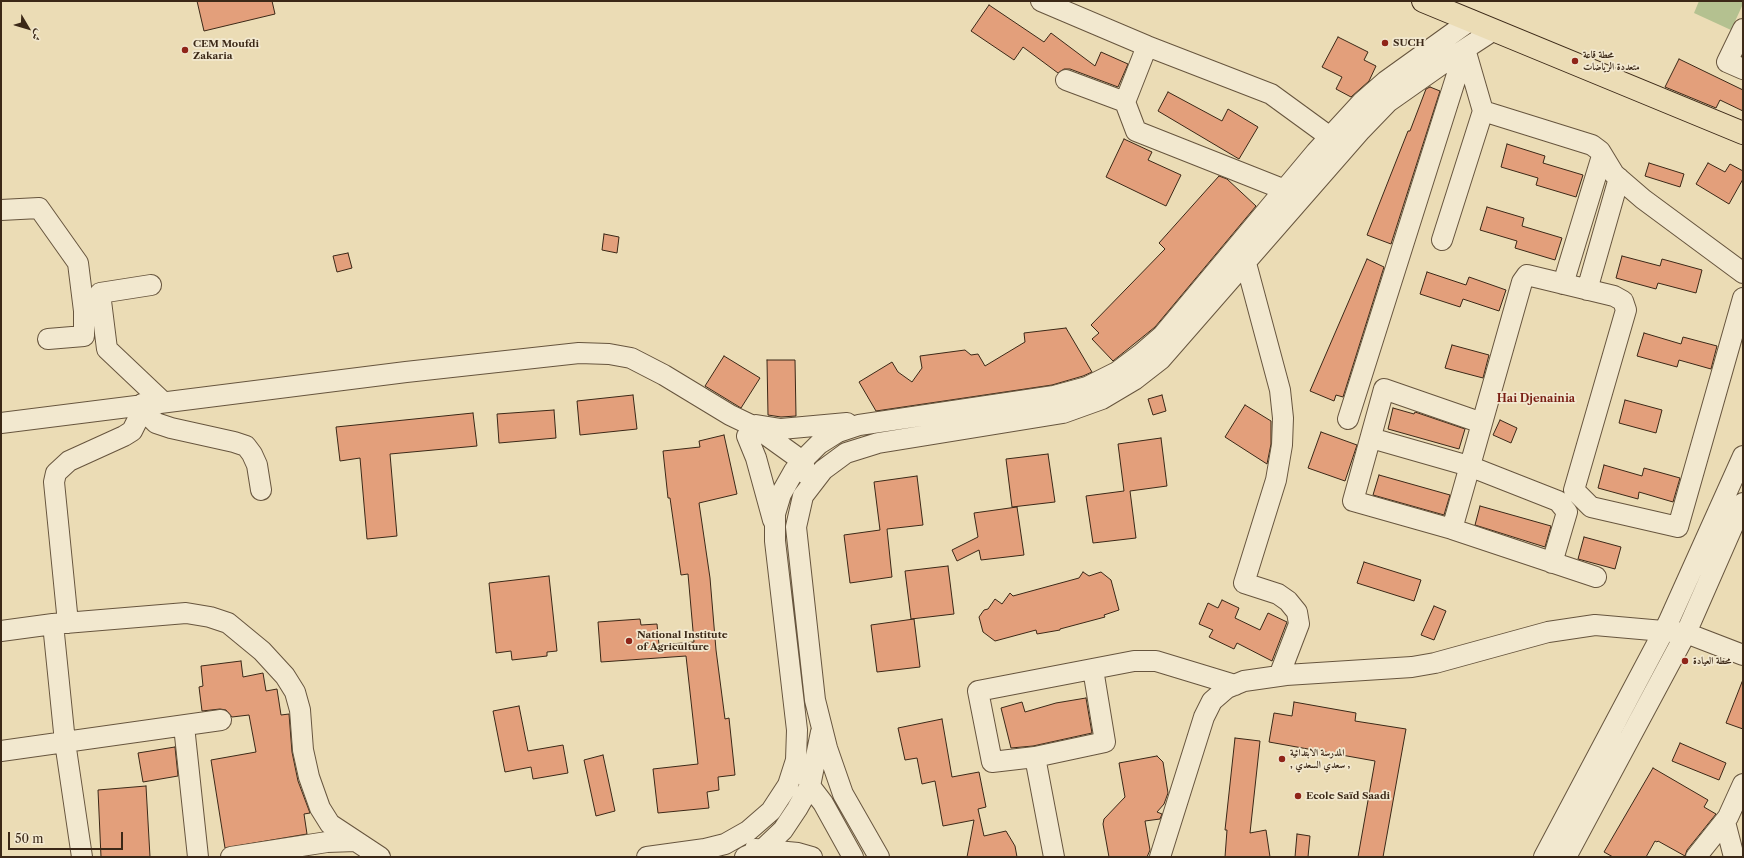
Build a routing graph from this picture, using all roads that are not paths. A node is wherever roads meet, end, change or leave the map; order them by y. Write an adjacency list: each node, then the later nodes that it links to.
1 (1041, 1): 6 (street)
2 (1423, 1): 3 (main road)
3 (1471, 20): 5 (main road); 13 (street)
4 (1743, 29): 8 (street)
5 (1494, 30): 7 (street); 12 (main road)
6 (1147, 46): 10 (street); 13 (street)
7 (1465, 49): 11 (street); 19 (street); 28 (street)
8 (1743, 69)
9 (1066, 80): 10 (street)
10 (1125, 102): 16 (street)
11 (1483, 111): 14 (street); 18 (street)
12 (1743, 133)
13 (1330, 138): 16 (street)
14 (1602, 156): 15 (street); 21 (street)
15 (1619, 178): 20 (street); 23 (street)
16 (1285, 190): 19 (street)
17 (1, 210): 25 (street)
18 (1442, 240)
19 (1243, 252): 31 (street); 36 (street); 49 (street)
20 (1743, 273)
21 (1563, 284): 23 (street); 30 (street)
22 (150, 285): 26 (street)
23 (1587, 290): 24 (street)
24 (1743, 298)
25 (48, 339)
26 (163, 402): 27 (street); 32 (street)
27 (142, 404): 29 (street); 37 (street); 43 (street)
28 (1348, 419)
29 (1, 423)
30 (1482, 423): 33 (street); 35 (street)
31 (859, 426): 32 (street); 36 (street)
32 (749, 430): 36 (street); 39 (street)
33 (1370, 438): 35 (street); 40 (street)
34 (1743, 456): 45 (street)
35 (1469, 466): 40 (street); 41 (street)
36 (806, 469): 39 (street); 53 (street)
37 (261, 490)
38 (1743, 503): 46 (street)
39 (775, 528): 54 (street)
40 (1452, 529): 41 (street)
41 (1552, 562): 42 (street)
42 (1596, 577)
43 (61, 624): 44 (street); 55 (street); 61 (street)
44 (1, 631)
45 (1664, 631): 46 (street); 49 (street); 75 (street)
46 (1686, 633): 47 (street); 76 (street)
47 (1743, 656)
48 (1093, 669): 50 (street); 57 (street); 57 (street)
49 (1279, 676): 50 (street)
50 (1235, 685): 74 (street)
51 (221, 720): 52 (street)
52 (184, 726): 55 (street); 66 (street)
53 (822, 729): 59 (street); 72 (street)
54 (798, 730): 59 (street); 62 (street)
55 (65, 742): 56 (street); 65 (street)
56 (1, 751)
57 (1035, 757): 73 (street)
58 (1743, 784): 60 (street)
59 (810, 786): 63 (street); 71 (street)
60 (1725, 822): 77 (street); 78 (street)
61 (356, 841): 67 (street); 68 (street)
62 (706, 849): 63 (street); 64 (street)
63 (763, 849): 69 (street); 70 (street)
64 (655, 856)
65 (82, 857)
66 (198, 857)
67 (231, 857)
68 (380, 857)
69 (745, 857)
70 (812, 857)
71 (853, 857)
72 (879, 857)
73 (1054, 857)
74 (1160, 857)
75 (1544, 857)
76 (1566, 857)
77 (1696, 857)
78 (1734, 857)

